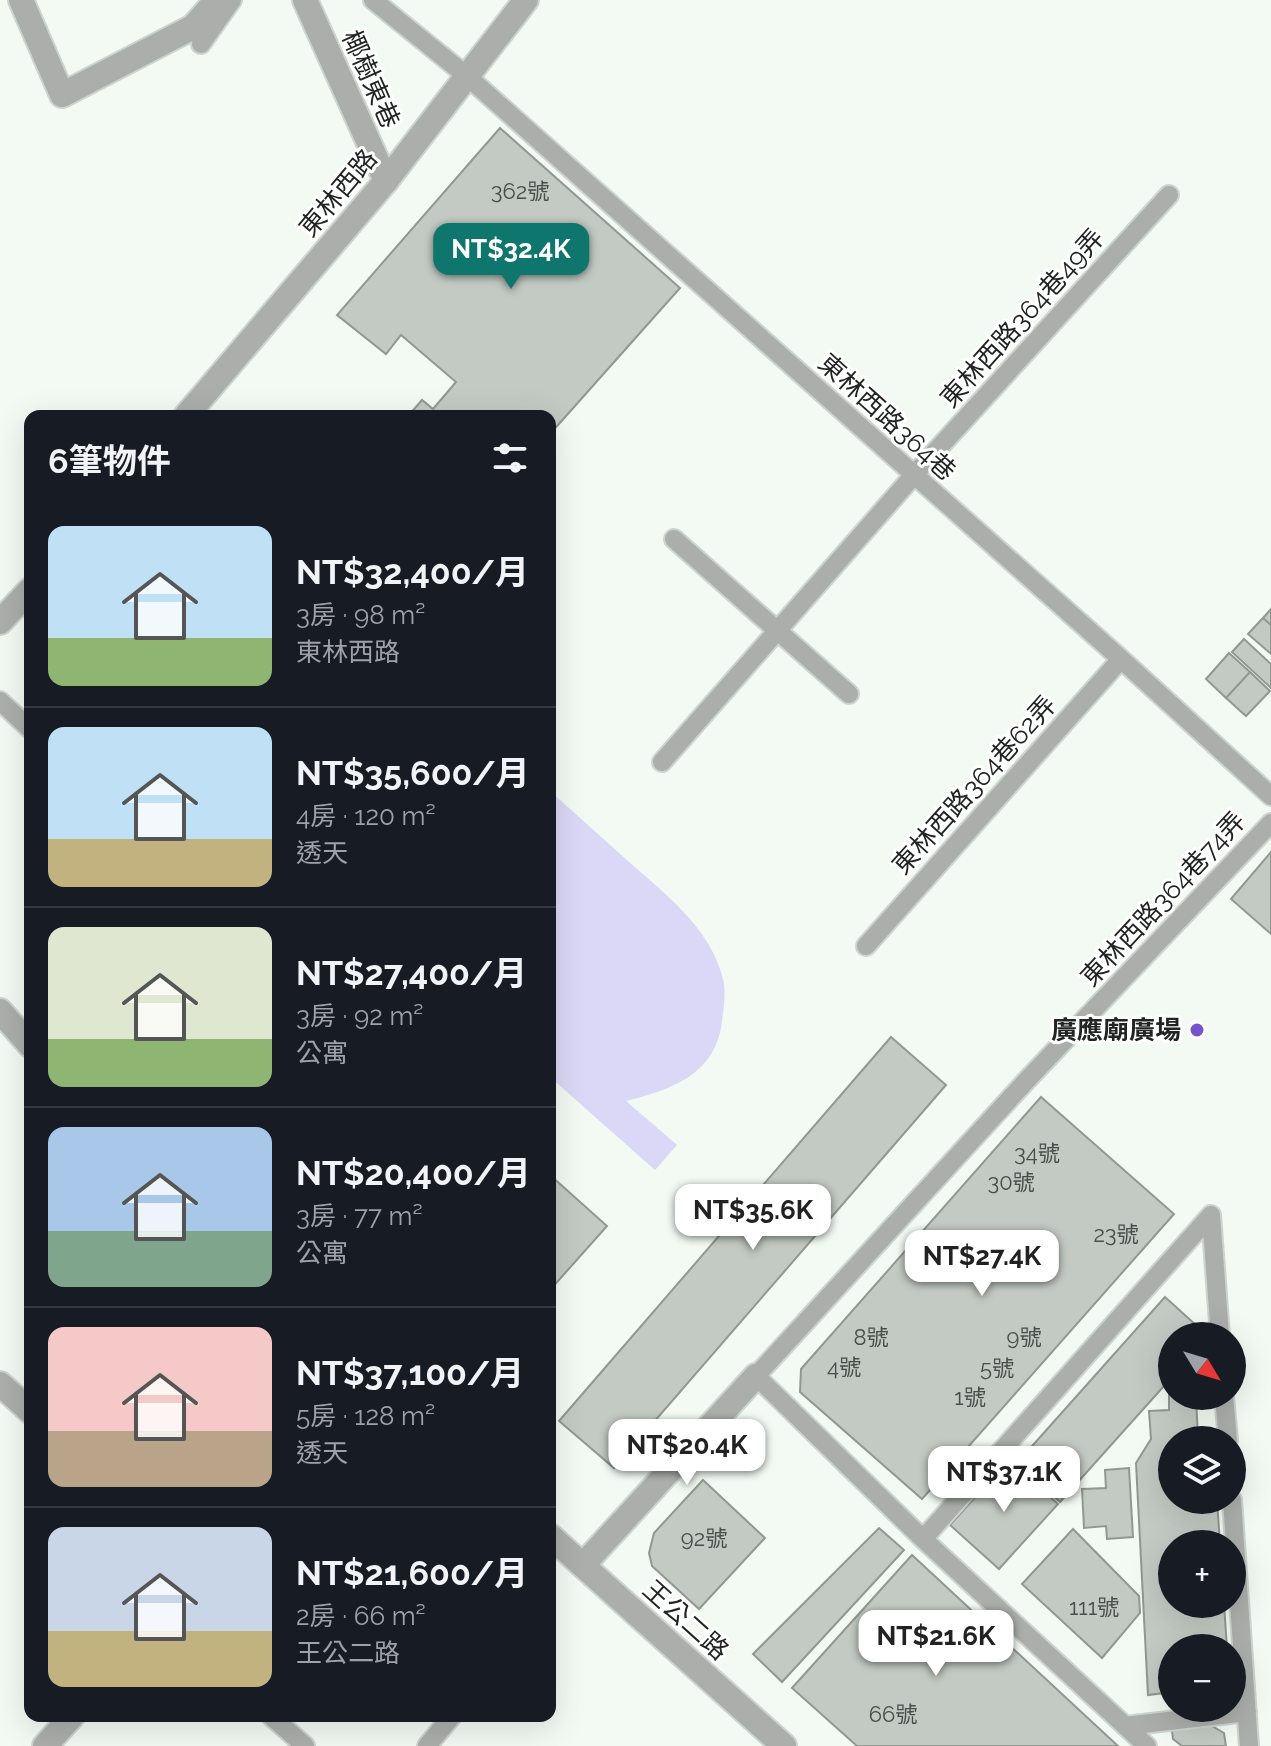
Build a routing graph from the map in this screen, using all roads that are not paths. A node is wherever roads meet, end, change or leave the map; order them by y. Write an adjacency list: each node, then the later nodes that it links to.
1 (21, 0): 2 (street)
2 (217, 0)
3 (232, 0): 7 (lane)
4 (305, 0): 9 (street, 椰樹東巷)
5 (373, 0): 8 (lane, 椰樹東巷)
6 (526, 0): 8 (street, 東林西路)
7 (201, 44)
8 (468, 77): 9 (street, 東林西路); 12 (lane, 東林西路364巷)
9 (386, 181): 11 (street, 東林西路)
10 (1169, 195): 12 (lane, 東林西路364巷49弄)
11 (191, 410)
12 (914, 475): 16 (lane, 東林西路364巷49弄); 17 (lane, 東林西路364巷)
13 (674, 539): 16 (lane)
14 (24, 596): 15 (street)
15 (0, 622)
16 (779, 632): 18 (lane); 21 (lane, 東林西路364巷49弄)
17 (1121, 659): 22 (lane, 東林西路364巷); 24 (lane, 東林西路364巷62弄)
18 (849, 694)
19 (0, 701): 20 (lane)
20 (24, 723)
21 (662, 762)
22 (1271, 796)
23 (1271, 823): 28 (lane, 東林西路364巷74弄)
24 (866, 946)
25 (0, 1011): 26 (street)
26 (24, 1038)
27 (1219, 1322): 32 (lane)
28 (756, 1376): 32 (lane); 34 (street)
29 (0, 1384): 30 (street)
30 (24, 1406)
31 (1233, 1514): 35 (lane)
32 (923, 1539): 39 (lane)
33 (556, 1541): 34 (street, 王公二路)
34 (583, 1565): 43 (street, 王公二路)
35 (1247, 1712): 39 (lane); 45 (lane)
36 (67, 1722): 40 (street)
37 (278, 1722): 41 (lane)
38 (447, 1722): 42 (lane)
39 (1125, 1726): 44 (lane)
40 (45, 1746)
41 (305, 1746)
42 (427, 1746)
43 (784, 1746)
44 (1147, 1746)
45 (1249, 1746)

